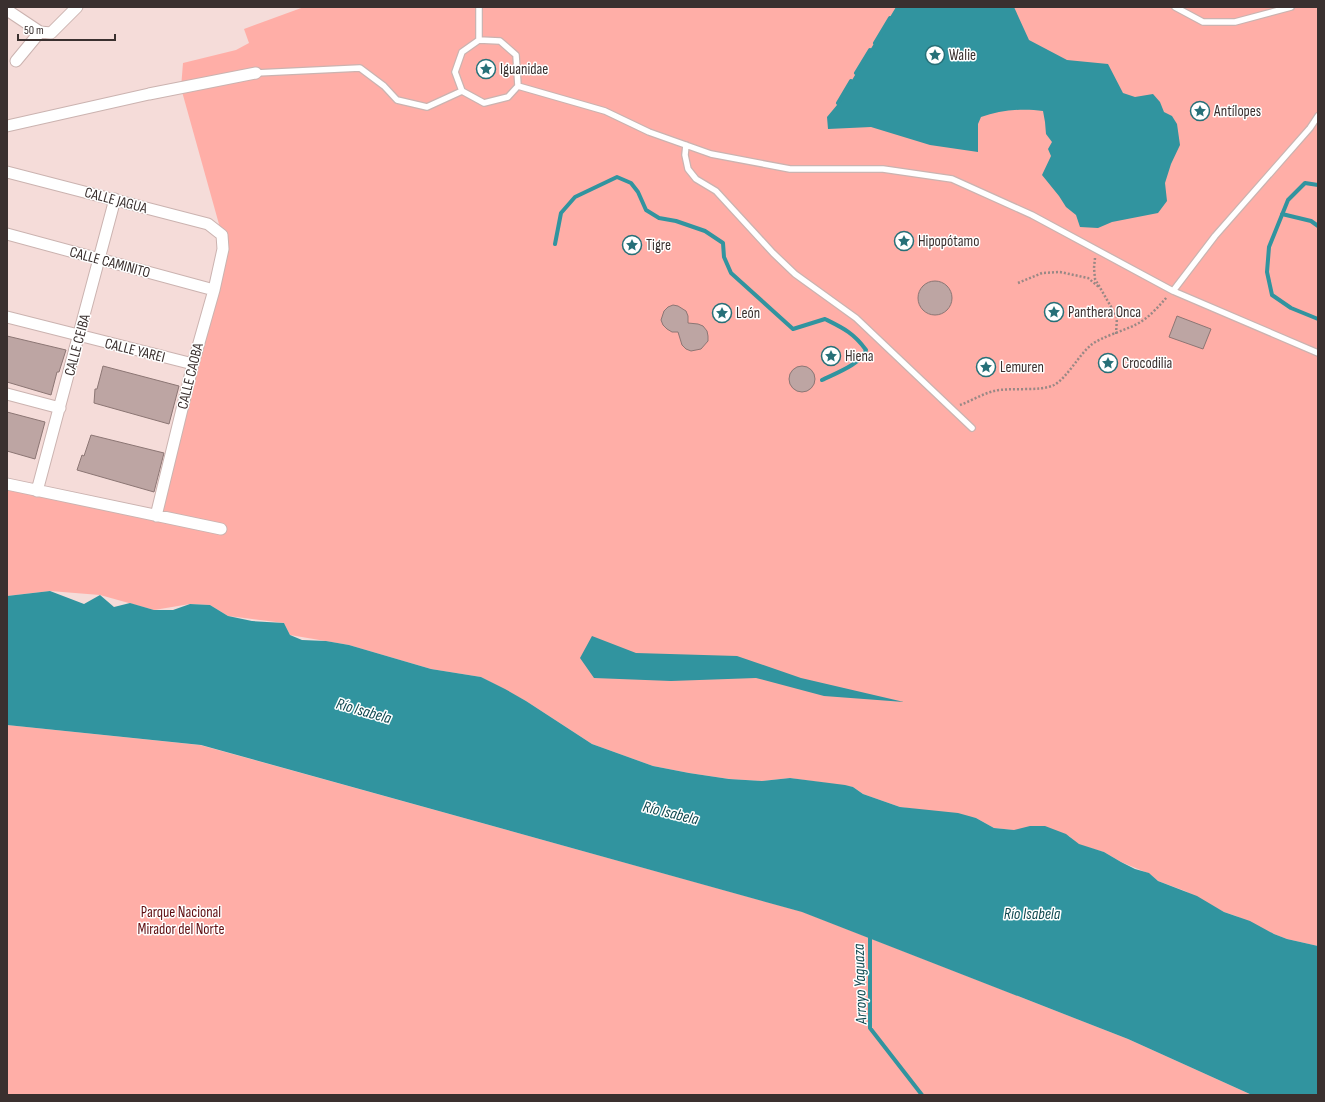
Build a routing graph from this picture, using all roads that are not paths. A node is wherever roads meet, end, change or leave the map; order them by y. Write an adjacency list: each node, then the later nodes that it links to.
1 (77, 7): 6 (street)
2 (479, 7): 7 (lane)
3 (1175, 7): 4 (lane)
4 (1291, 7)
5 (7, 10): 6 (street)
6 (40, 32): 8 (street)
7 (479, 40): 10 (lane); 11 (lane)
8 (16, 61)
9 (256, 73): 11 (lane); 13 (street)
10 (518, 86): 11 (lane); 14 (lane)
11 (462, 91)
12 (1318, 116): 21 (lane)
13 (7, 126)
14 (686, 145): 21 (lane); 28 (lane)
15 (7, 172): 16 (street, CALLE JAGUA)
16 (115, 200): 18 (street, CALLE JAGUA); 19 (street, CALLE CEIBA)
17 (7, 234): 19 (street, CALLE CAMINITO)
18 (222, 235): 20 (street, CALLE CAOBA)
19 (99, 259): 20 (street, CALLE CAMINITO); 23 (street, CALLE CEIBA)
20 (214, 290): 25 (street, CALLE CAOBA)
21 (1173, 291): 24 (lane)
22 (7, 317): 23 (street, CALLE YAREI)
23 (79, 336): 25 (street, CALLE YAREI); 27 (street, CALLE CEIBA)
24 (1318, 353)
25 (193, 364): 31 (street, CALLE CAOBA)
26 (7, 394): 27 (street)
27 (60, 408): 30 (street, CALLE CEIBA)
28 (972, 428)
29 (7, 484): 30 (street)
30 (37, 491): 31 (street)
31 (156, 516): 32 (street)
32 (221, 530)

